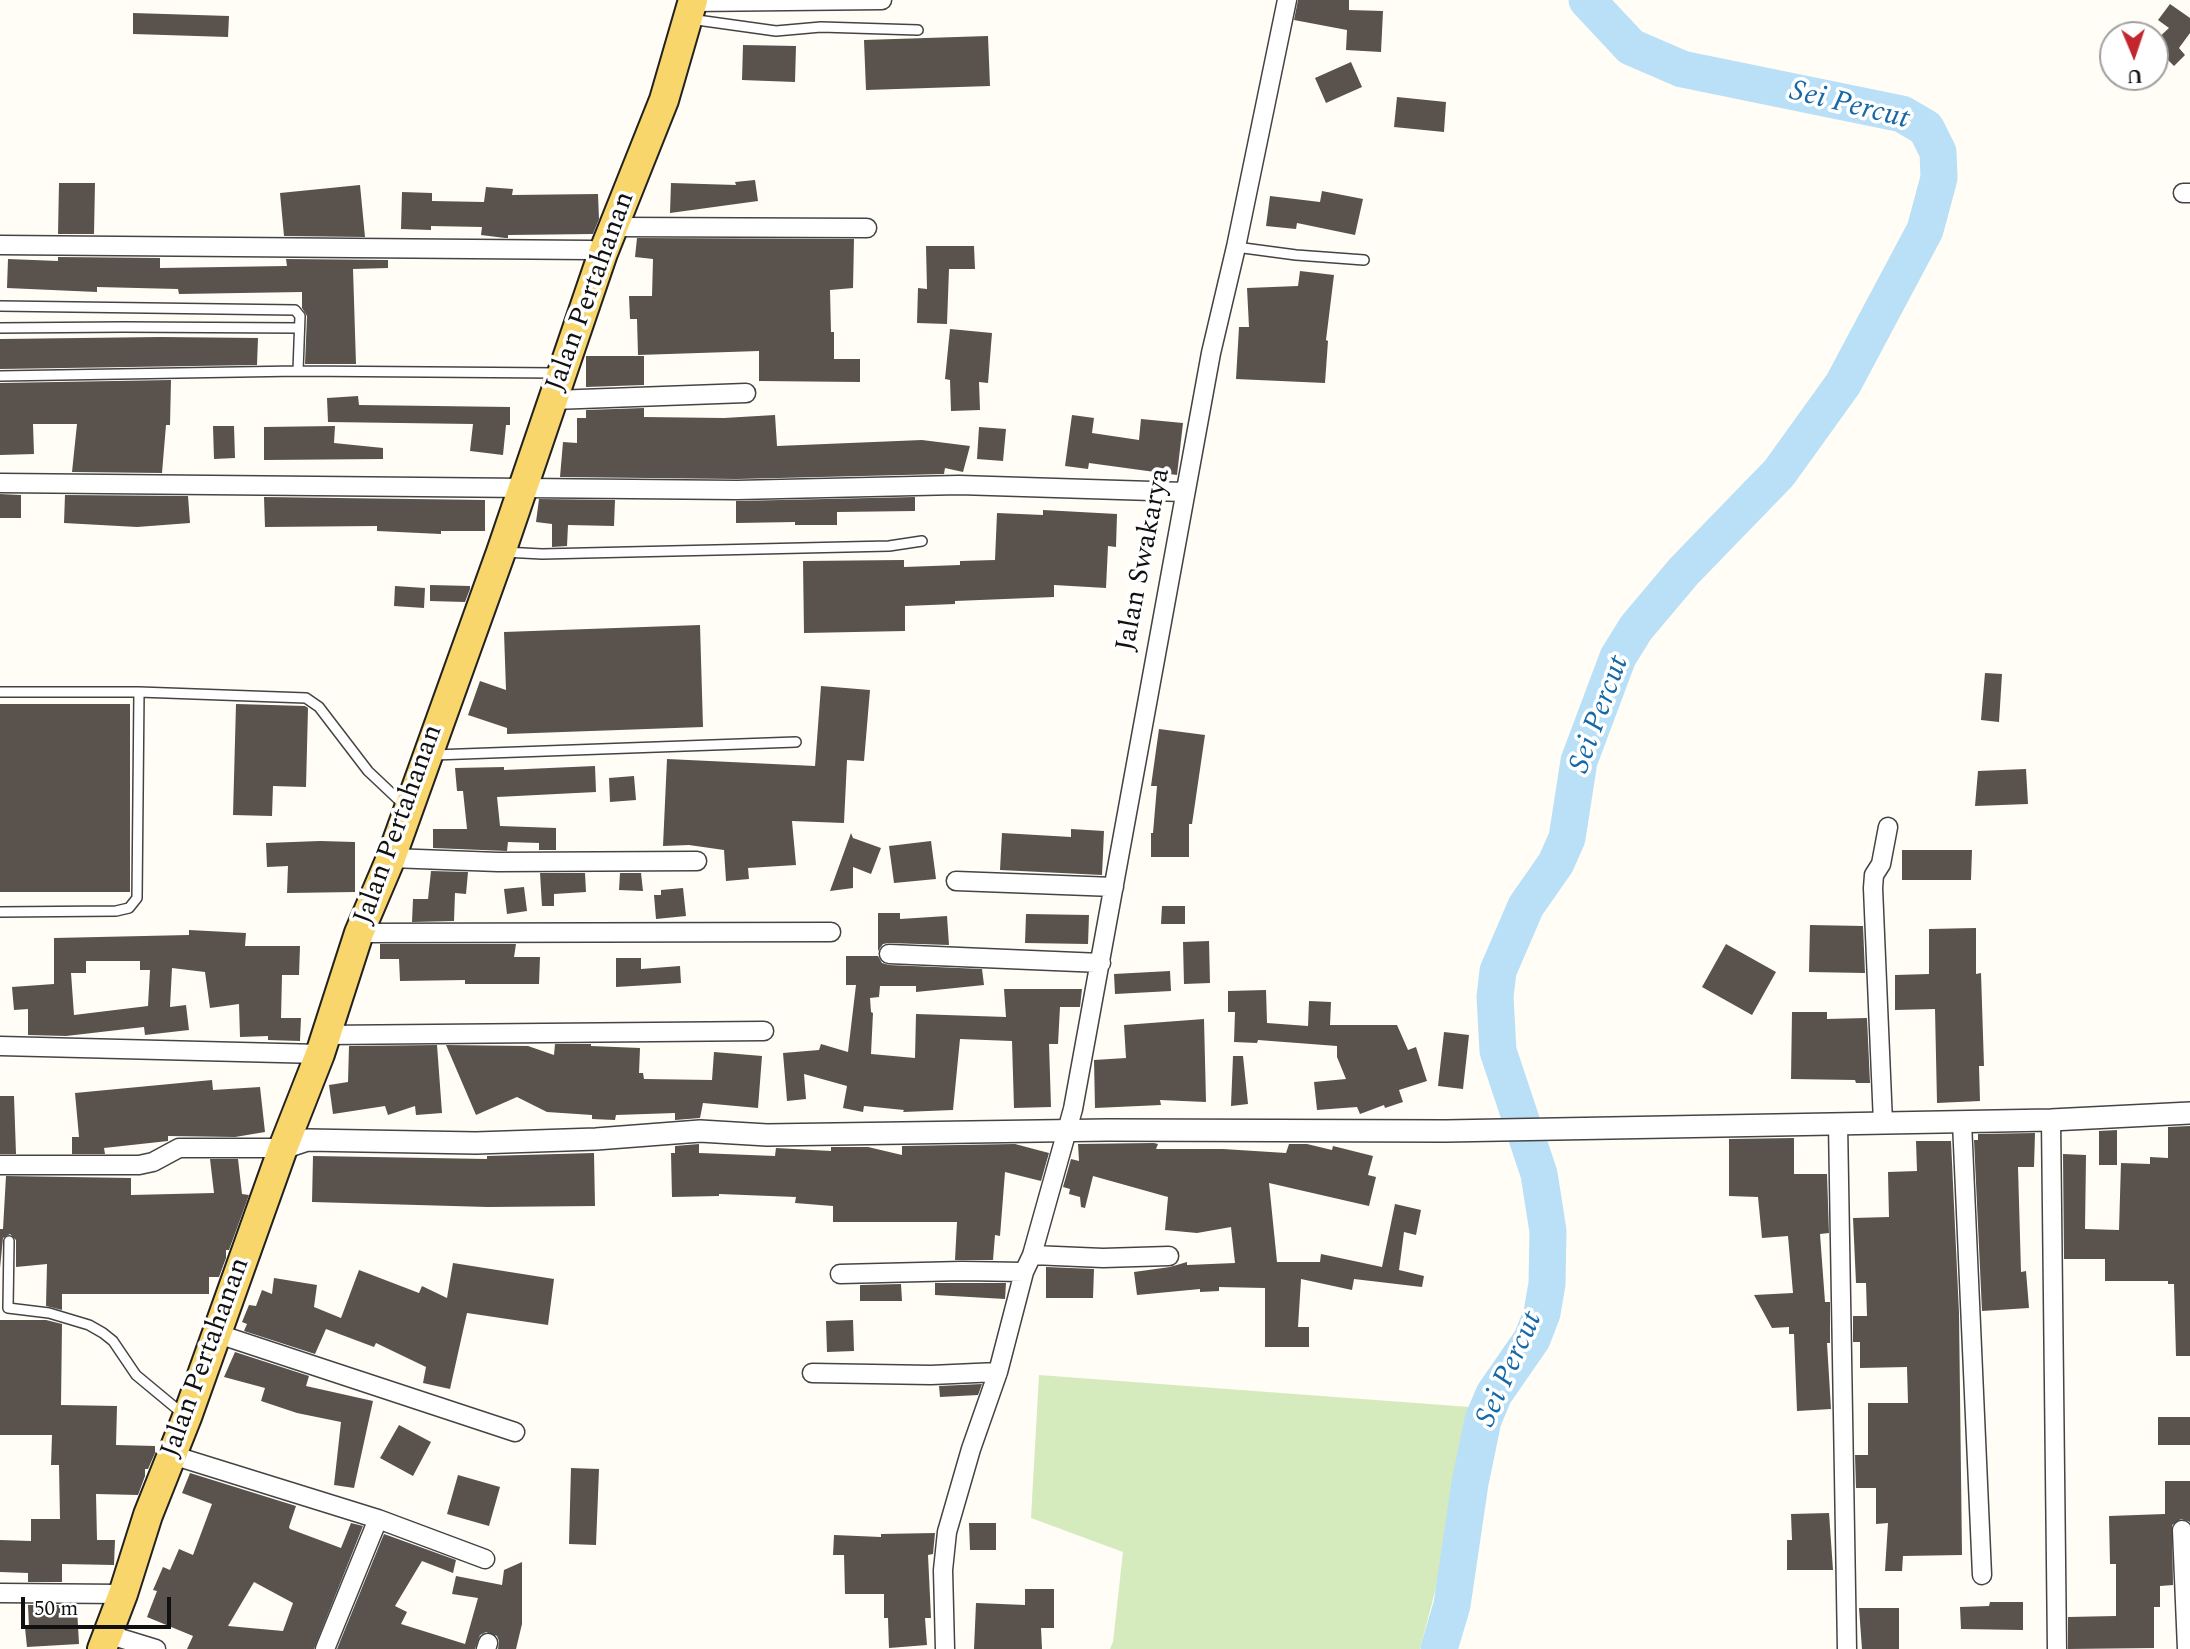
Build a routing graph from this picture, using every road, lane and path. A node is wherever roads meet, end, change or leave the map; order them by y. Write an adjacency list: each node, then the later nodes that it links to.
1 (882, 0): 3 (street)
2 (1287, 0): 8 (street, Jalan Swakarya)
3 (689, 5): 4 (lane); 5 (main road, Jalan Pertahanan)
4 (918, 30)
5 (615, 227): 6 (street); 9 (main road, Jalan Pertahanan)
6 (867, 228)
7 (0, 245): 9 (street)
8 (1236, 247): 10 (lane); 21 (street, Jalan Swakarya)
9 (603, 253): 15 (main road, Jalan Pertahanan)
10 (1364, 260)
11 (0, 306): 13 (lane)
12 (0, 328): 13 (lane)
13 (299, 328): 14 (lane)
14 (298, 371): 15 (lane); 16 (lane)
15 (562, 374): 18 (main road, Jalan Pertahanan)
16 (0, 376)
17 (747, 393): 18 (street)
18 (553, 400): 20 (main road, Jalan Pertahanan)
19 (0, 483): 20 (street)
20 (522, 488): 21 (street); 23 (main road, Jalan Pertahanan)
21 (1184, 492): 33 (street, Jalan Swakarya)
22 (922, 541): 23 (lane)
23 (501, 552): 27 (main road, Jalan Pertahanan)
24 (0, 692): 25 (lane)
25 (139, 692): 28 (lane); 34 (lane)
26 (796, 743): 27 (lane)
27 (427, 755): 28 (main road, Jalan Pertahanan)
28 (408, 808): 30 (main road, Jalan Pertahanan)
29 (1888, 827): 46 (street)
30 (391, 858): 31 (street); 36 (main road, Jalan Pertahanan)
31 (697, 861)
32 (956, 881): 33 (street)
33 (1114, 887): 38 (street, Jalan Swakarya)
34 (0, 912)
35 (831, 932): 36 (street)
36 (359, 933): 40 (main road, Jalan Pertahanan)
37 (889, 954): 38 (street)
38 (1101, 963): 47 (street, Jalan Swakarya)
39 (764, 1031): 40 (street)
40 (322, 1044): 41 (street); 48 (main road, Jalan Pertahanan)
41 (0, 1046)
42 (2190, 1113): 43 (street)
43 (2051, 1120): 45 (street); 73 (street)
44 (1838, 1122): 46 (street); 47 (street); 72 (street)
45 (1962, 1122): 46 (street); 65 (street)
46 (1884, 1123)
47 (1067, 1131): 48 (street); 51 (street, Jalan Swakarya)
48 (283, 1148): 49 (street); 56 (main road, Jalan Pertahanan)
49 (0, 1165)
50 (9, 1241): 55 (lane)
51 (1032, 1255): 52 (street); 53 (street, Jalan Swakarya)
52 (1169, 1256)
53 (1024, 1272): 54 (street); 57 (street, Jalan Swakarya)
54 (840, 1274)
55 (4, 1308): 59 (lane)
56 (218, 1334): 59 (main road, Jalan Pertahanan); 60 (street)
57 (998, 1372): 58 (street); 71 (street, Jalan Swakarya)
58 (812, 1373)
59 (187, 1418): 61 (main road, Jalan Pertahanan)
60 (516, 1432)
61 (172, 1455): 62 (street); 67 (main road, Jalan Pertahanan)
62 (378, 1519): 64 (street); 70 (street)
63 (2182, 1530): 74 (street)
64 (485, 1559)
65 (1982, 1575)
66 (0, 1592): 67 (street)
67 (123, 1594): 68 (main road, Jalan Pertahanan)
68 (105, 1642): 69 (street)
69 (156, 1649)
70 (325, 1649)
71 (945, 1649)
72 (1847, 1649)
73 (2057, 1649)
74 (2187, 1649)

